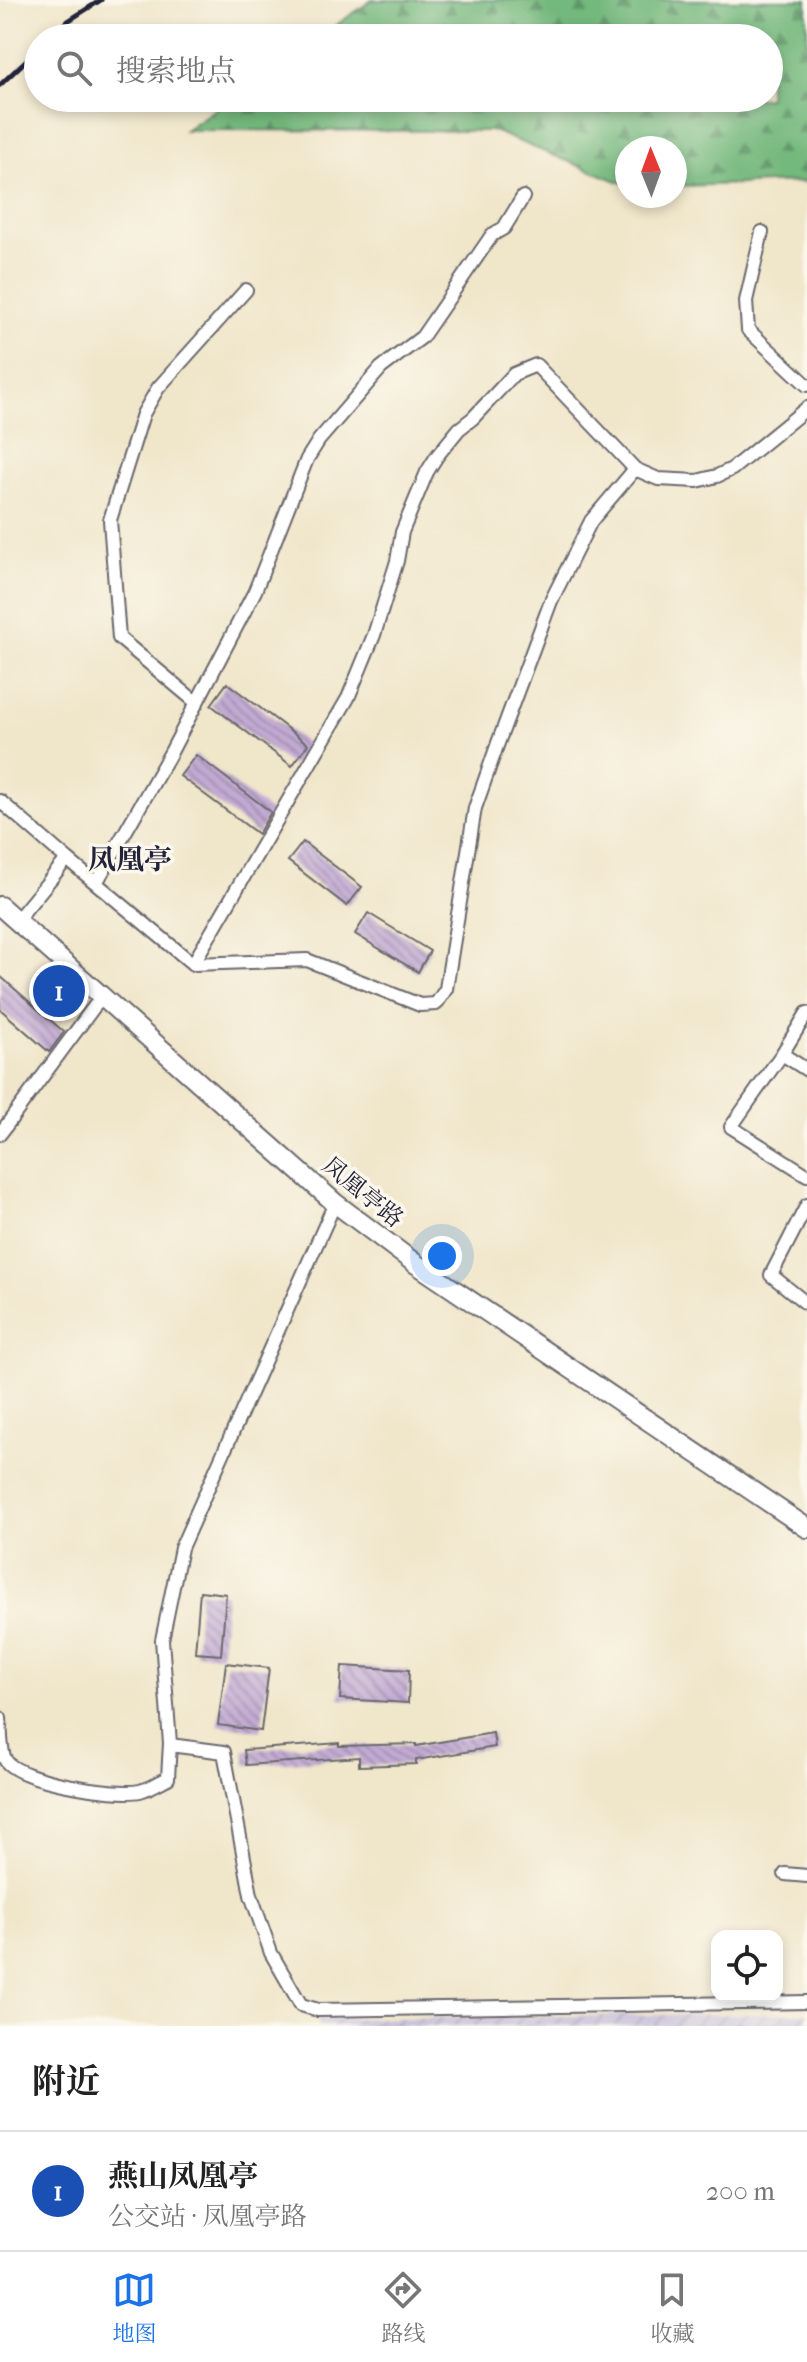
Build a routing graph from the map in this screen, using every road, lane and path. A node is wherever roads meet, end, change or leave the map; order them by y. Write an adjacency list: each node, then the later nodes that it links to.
1 (523, 197): 7 (street)
2 (762, 232): 4 (street)
3 (246, 290): 7 (street)
4 (807, 385)
5 (807, 408): 6 (street)
6 (635, 469): 12 (street); 12 (street)
7 (197, 703): 10 (street)
8 (0, 801): 9 (street)
9 (67, 859): 10 (street); 11 (street)
10 (96, 883): 12 (street)
11 (6, 915): 13 (street, 凤凰亭路)
12 (193, 964)
13 (102, 996): 17 (street); 19 (street, 凤凰亭路)
14 (807, 1013): 15 (street)
15 (782, 1054): 16 (street); 18 (street)
16 (807, 1070)
17 (0, 1134)
18 (807, 1175)
19 (335, 1203): 22 (street, 凤凰亭路); 24 (street)
20 (807, 1205): 21 (street)
21 (807, 1304)
22 (807, 1528)
23 (0, 1718): 24 (street)
24 (170, 1745): 27 (street)
25 (785, 1874): 26 (street)
26 (807, 1876)
27 (807, 2002)

